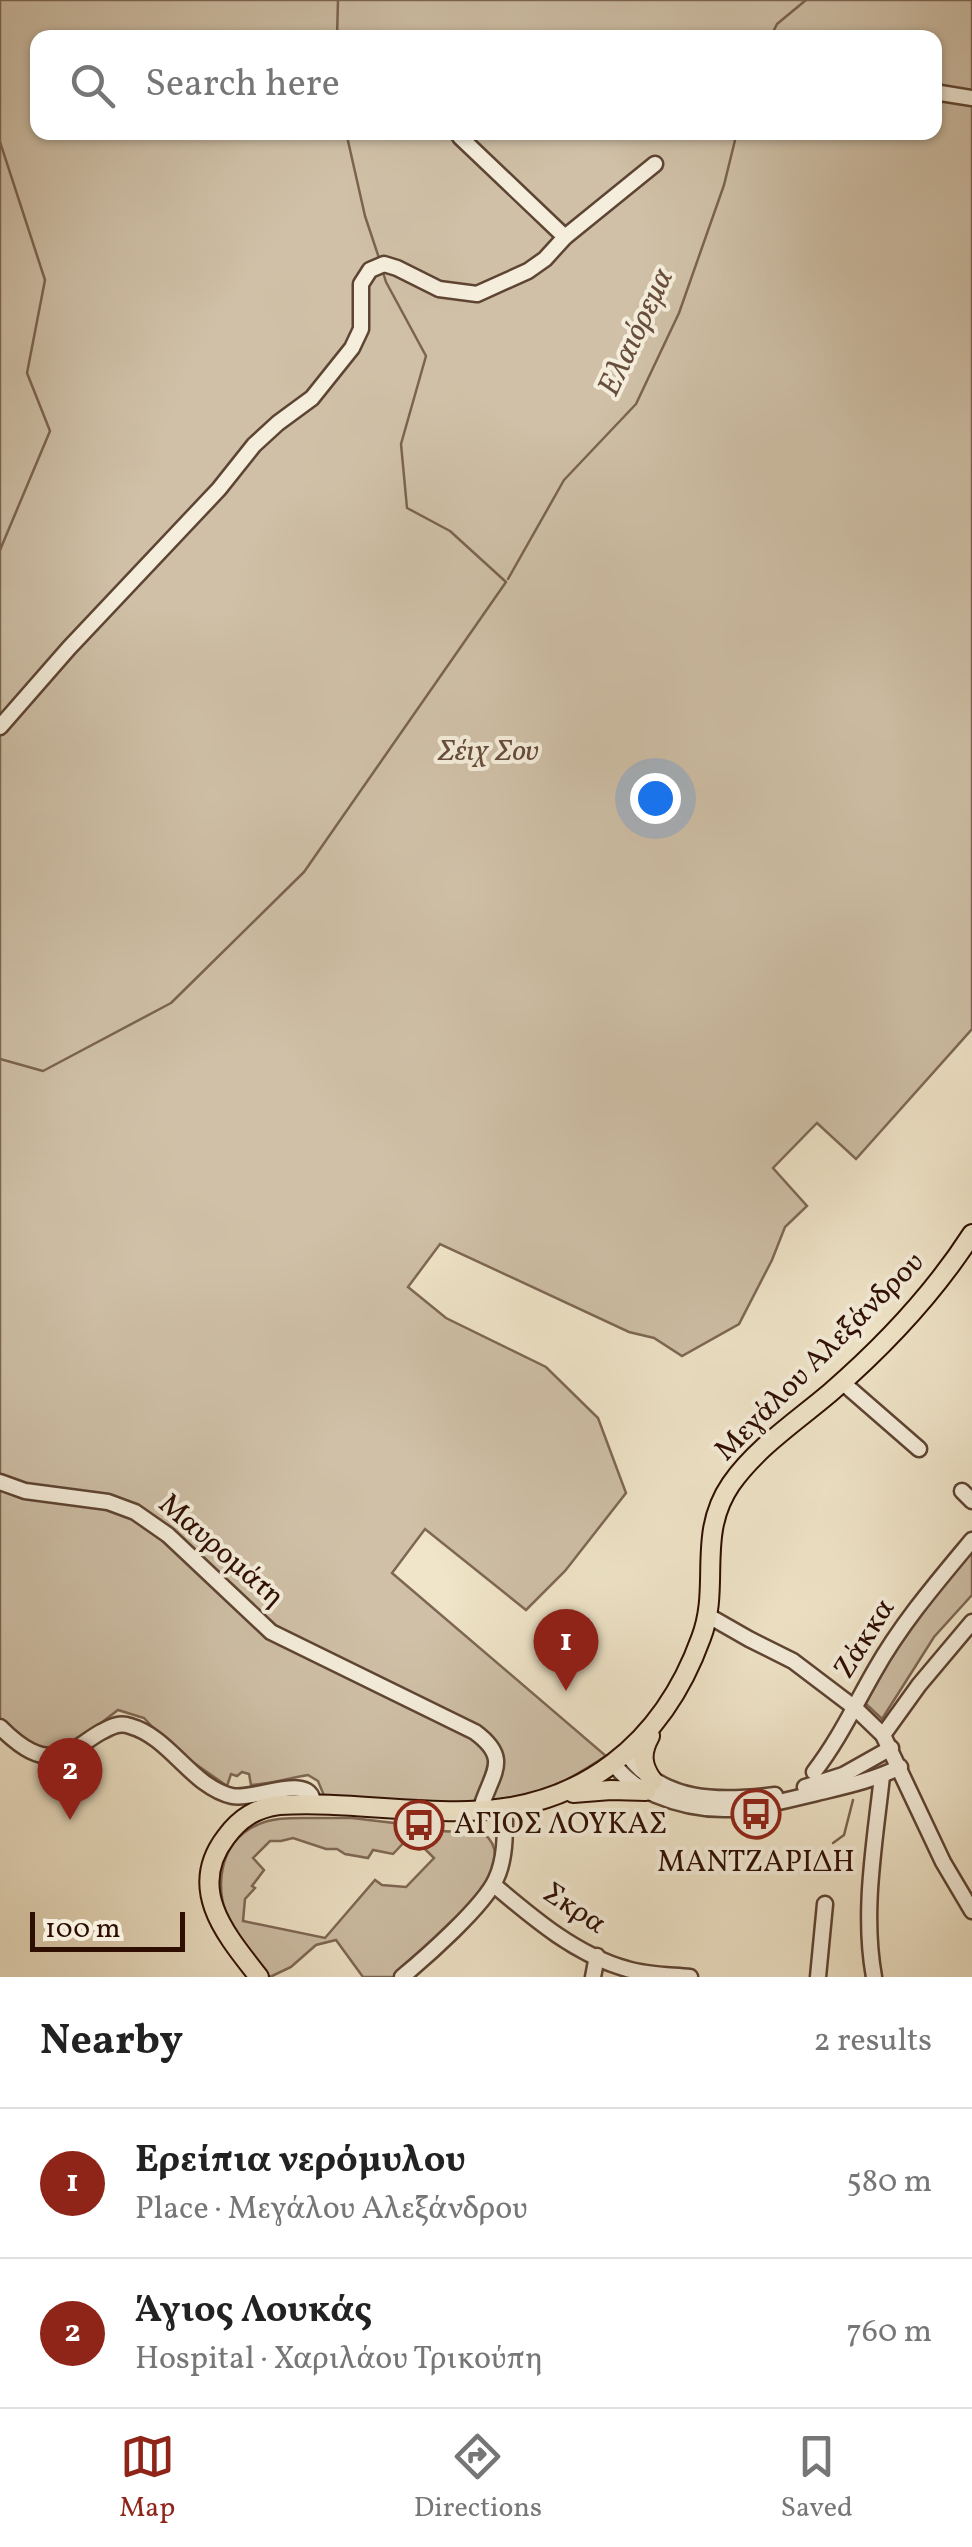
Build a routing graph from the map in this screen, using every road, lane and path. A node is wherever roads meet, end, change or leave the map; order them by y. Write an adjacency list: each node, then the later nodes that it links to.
1 (942, 93): 2 (street)
2 (972, 98)
3 (463, 140): 5 (street)
4 (654, 164): 5 (street)
5 (564, 237): 6 (street)
6 (0, 727)
7 (972, 1234): 8 (main road, Μεγάλου Αλεξάνδρου)
8 (842, 1382): 9 (street); 12 (main road, Μεγάλου Αλεξάνδρου)
9 (919, 1449)
10 (0, 1482): 26 (street, Μαυρομάτη)
11 (972, 1540): 14 (street, Ζάκκα)
12 (707, 1614): 14 (street); 15 (main road, Μεγάλου Αλεξάνδρου)
13 (972, 1622): 17 (street)
14 (855, 1708): 17 (street); 20 (street, Ζάκκα)
15 (666, 1709): 18 (main road, Μεγάλου Αλεξάνδρου); 22 (main road)
16 (0, 1727): 24 (street)
17 (887, 1742): 19 (street); 22 (street)
18 (620, 1758): 22 (street); 23 (main road, Μεγάλου Αλεξάνδρου)
19 (900, 1768): 21 (street); 29 (street)
20 (814, 1772)
21 (882, 1776): 22 (street); 36 (street)
22 (650, 1786): 23 (main road)
23 (562, 1793): 25 (main road, Μεγάλου Αλεξάνδρου)
24 (313, 1804): 26 (main road, Μεγάλου Αλεξάνδρου); 31 (main road, Μεγάλου Αλεξάνδρου)
25 (505, 1808): 26 (main road, Μεγάλου Αλεξάνδρου); 27 (street)
26 (480, 1811)
27 (494, 1884): 30 (street, Σκρα); 32 (street)
28 (826, 1904): 35 (street)
29 (972, 1911)
30 (597, 1956): 33 (street); 34 (street, Σκρα)
31 (259, 1977)
32 (402, 1977)
33 (593, 1977)
34 (690, 1977)
35 (818, 1977)
36 (874, 1977)

